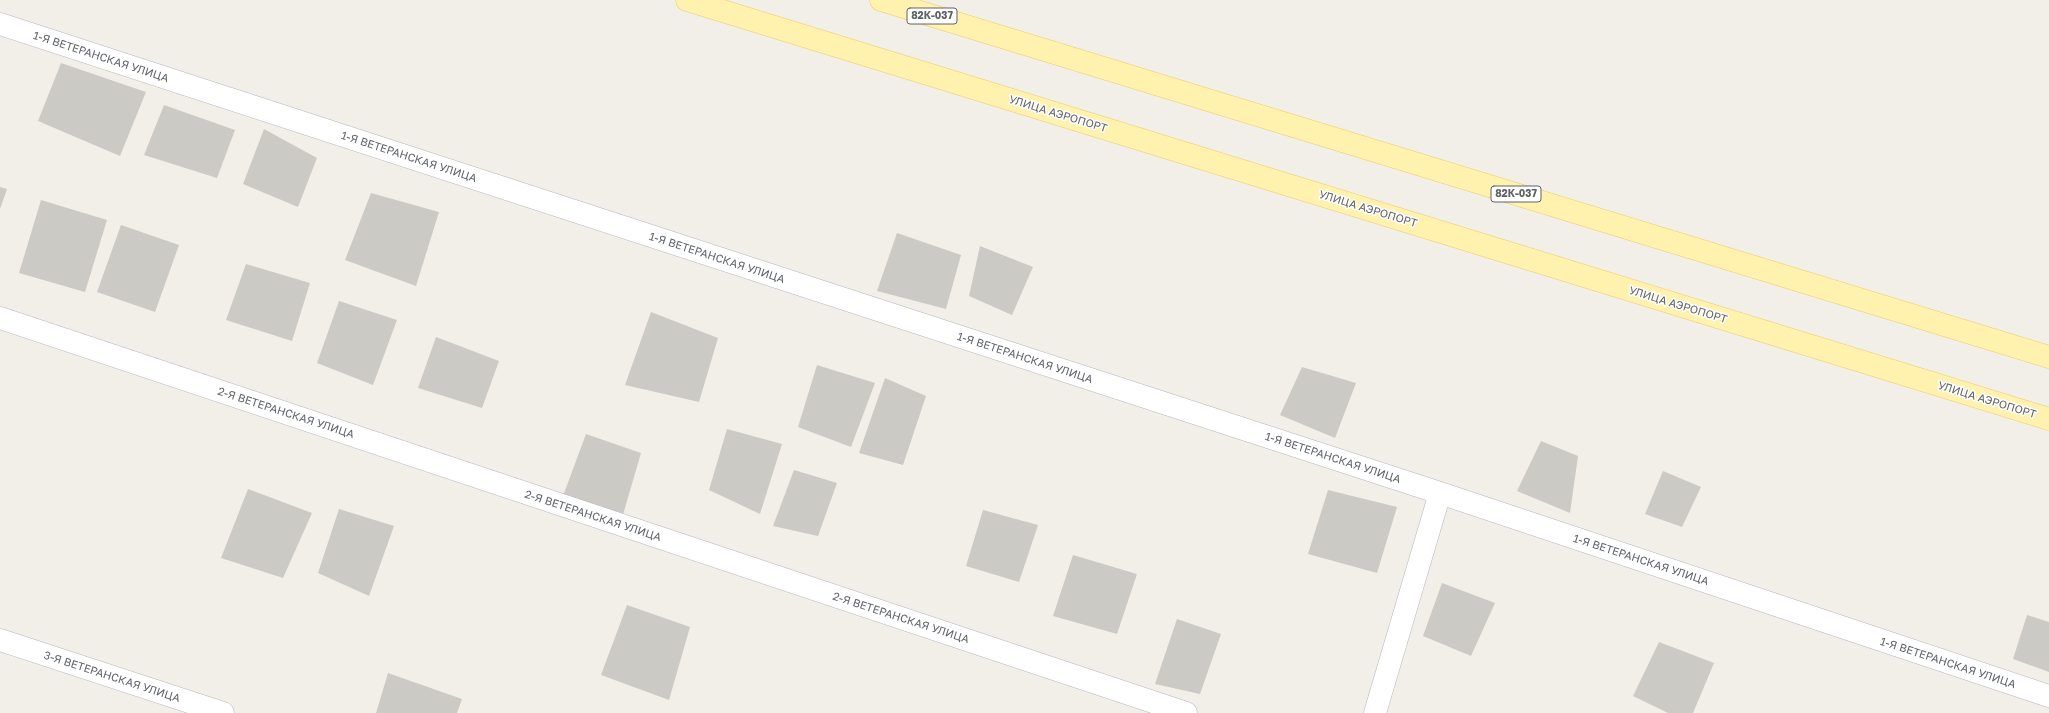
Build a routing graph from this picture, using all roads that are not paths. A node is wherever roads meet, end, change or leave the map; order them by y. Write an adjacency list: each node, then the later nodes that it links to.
1 (687, 0): 6 (main road, УЛИЦА АЭРОПОРТ)
2 (881, 0): 5 (main road, 82К-037)
3 (0, 24): 7 (street, 1-Я ВЕТЕРАНСКАЯ УЛИЦА)
4 (0, 318): 11 (street, 2-Я ВЕТЕРАНСКАЯ УЛИЦА)
5 (2049, 357)
6 (2049, 419)
7 (1440, 493): 9 (street, 1-Я ВЕТЕРАНСКАЯ УЛИЦА); 12 (street)
8 (0, 640): 10 (street, 3-Я ВЕТЕРАНСКАЯ УЛИЦА)
9 (2049, 696)
10 (223, 713)
11 (1186, 713)
12 (1375, 713)

